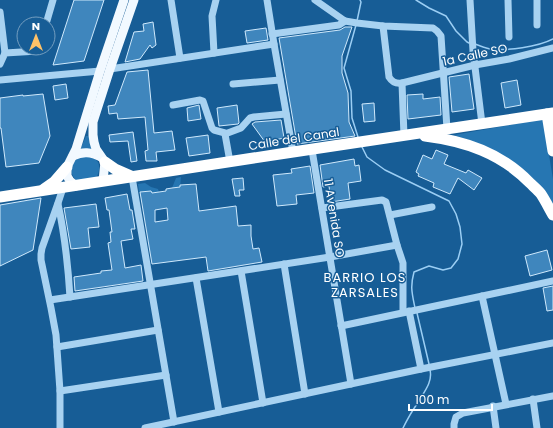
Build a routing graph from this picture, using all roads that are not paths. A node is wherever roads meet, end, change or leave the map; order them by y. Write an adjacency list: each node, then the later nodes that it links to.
1 (53, 0): 12 (street)
2 (124, 0): 27 (main road)
3 (134, 0): 27 (main road)
4 (170, 0): 24 (street)
5 (216, 0): 22 (street)
6 (267, 0): 16 (street)
7 (315, 0): 13 (street)
8 (470, 0): 26 (street)
9 (508, 0): 18 (street)
10 (537, 0): 14 (street)
11 (0, 12): 17 (street)
12 (48, 16)
13 (345, 21): 15 (street); 16 (street)
14 (537, 25)
15 (383, 26): 28 (street); 31 (street)
16 (272, 34): 19 (street)
17 (1, 35): 23 (street)
18 (509, 36)
19 (274, 44): 22 (street); 30 (street)
20 (553, 48): 26 (street, 1a Calle SO)
21 (16, 52): 23 (street)
22 (214, 52): 24 (street)
23 (5, 53): 25 (street)
24 (180, 58): 27 (street)
25 (0, 64)
26 (475, 65): 28 (street, 1a Calle SO); 36 (street)
27 (105, 70): 29 (street); 43 (main road); 44 (main road)
28 (444, 73): 31 (street, 1a Calle SO); 37 (street)
29 (0, 80)
30 (280, 80): 32 (street); 34 (street)
31 (402, 83): 39 (street)
32 (232, 84)
33 (173, 105): 38 (street)
34 (286, 114): 38 (street); 42 (street)
35 (550, 114): 36 (highway, Calle del Canal); 41 (highway)
36 (482, 124): 37 (highway, Calle del Canal)
37 (447, 129): 39 (highway, Calle del Canal)
38 (225, 134): 45 (street)
39 (407, 135): 40 (highway, Calle del Canal); 57 (highway)
40 (312, 150): 42 (highway, Calle del Canal); 55 (street, 11 Avenida SO)
41 (553, 151)
42 (293, 152): 45 (highway, Calle del Canal)
43 (73, 156): 44 (main road); 46 (main road)
44 (103, 159): 47 (highway); 48 (main road)
45 (230, 162): 47 (highway, Calle del Canal)
46 (67, 167): 49 (main road); 51 (highway)
47 (132, 177): 48 (highway, Calle del Canal); 64 (street)
48 (103, 182): 49 (highway, Calle del Canal)
49 (76, 186): 50 (highway, Calle del Canal)
50 (63, 188): 51 (highway, Calle del Canal); 53 (street)
51 (40, 191): 52 (highway, Calle del Canal)
52 (0, 197)
53 (58, 203): 66 (street); 67 (street)
54 (432, 207): 56 (street)
55 (322, 208): 56 (street); 59 (street, 11 Avenida SO)
56 (390, 215): 58 (street)
57 (553, 215)
58 (397, 245): 59 (street); 68 (street)
59 (330, 257): 60 (street); 69 (street, 11 Avenida SO)
60 (284, 264): 61 (street); 78 (street)
61 (241, 271): 62 (street); 81 (street)
62 (196, 278): 64 (street); 84 (street)
63 (553, 281): 65 (street)
64 (150, 285): 66 (street); 70 (street)
65 (482, 296): 68 (street); 73 (street)
66 (70, 297): 67 (street)
67 (50, 300): 72 (street)
68 (412, 310): 69 (street); 74 (street)
69 (341, 326): 76 (street, 11 Avenida SO)
70 (158, 330): 72 (street); 75 (street)
71 (553, 343): 73 (street)
72 (57, 347): 77 (street)
73 (495, 355): 74 (street); 82 (street)
74 (423, 368): 76 (street)
75 (166, 376): 77 (street); 85 (street)
76 (351, 384): 78 (street)
77 (60, 391): 86 (street)
78 (305, 394): 81 (street)
79 (553, 396): 80 (street)
80 (533, 399): 82 (street); 90 (street)
81 (263, 403): 84 (street)
82 (506, 404): 83 (street)
83 (493, 406): 88 (street); 89 (street)
84 (219, 412): 85 (street)
85 (174, 422): 87 (street)
86 (60, 428)
87 (145, 428)
88 (454, 428)
89 (496, 428)
90 (537, 428)

